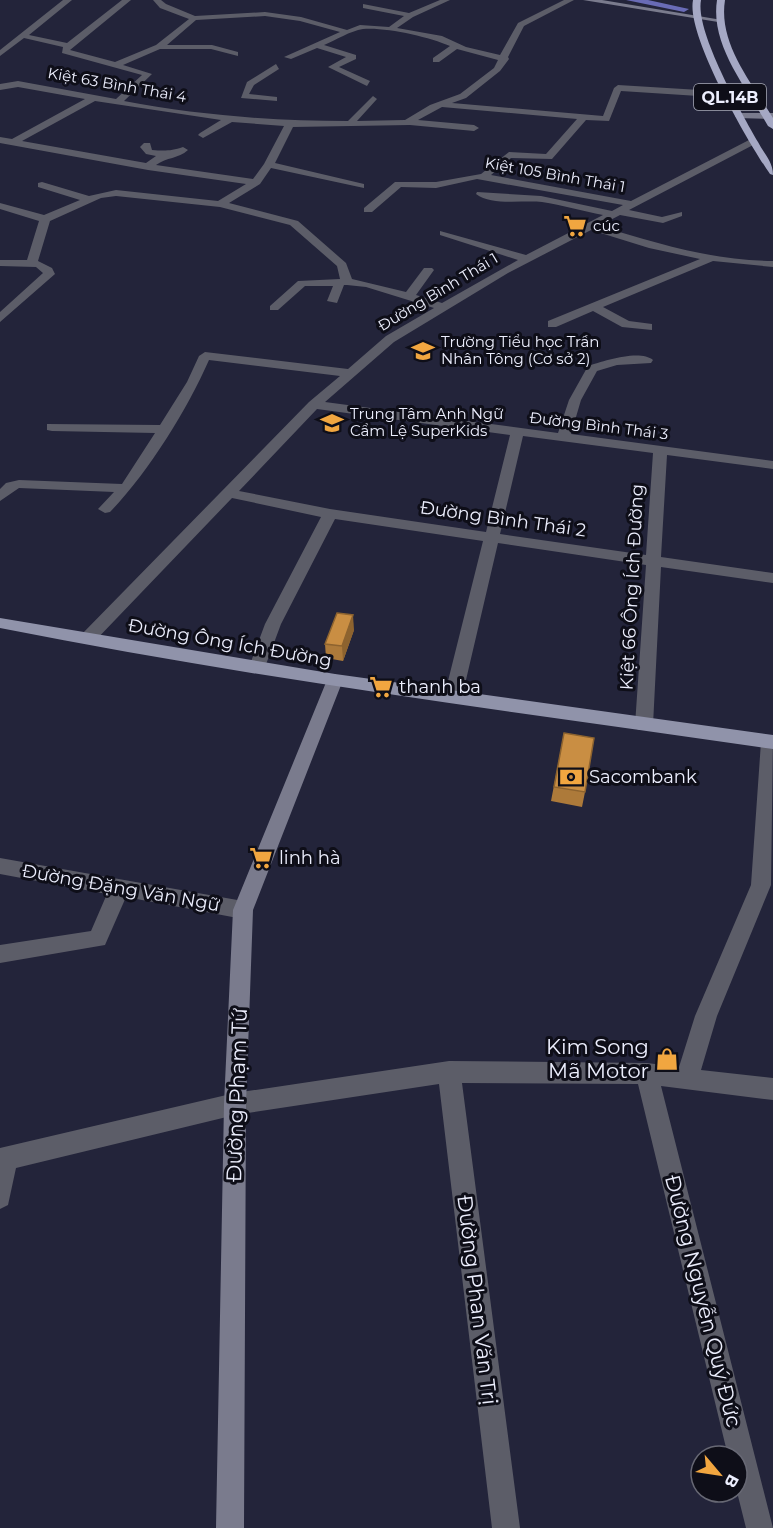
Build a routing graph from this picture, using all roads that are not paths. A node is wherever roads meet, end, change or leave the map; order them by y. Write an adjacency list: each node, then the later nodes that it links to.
1 (55, 0): 24 (street)
2 (68, 0): 19 (street)
3 (130, 0): 21 (street)
4 (446, 0): 13 (street)
5 (570, 0): 27 (street)
6 (587, 0): 15 (street)
7 (698, 0): 15 (highway, QL.14B)
8 (721, 0): 16 (highway)
9 (154, 1): 14 (street)
10 (260, 3): 12 (street)
11 (366, 6): 13 (street)
12 (252, 13): 14 (street); 18 (street)
13 (410, 15): 17 (street)
14 (194, 18): 23 (street)
15 (696, 18): 16 (street); 36 (highway, QL.14B)
16 (718, 20): 40 (highway, QL.14B)
17 (390, 30): 18 (street); 22 (street)
18 (347, 32): 20 (street)
19 (24, 36): 21 (street); 24 (street)
20 (315, 45): 26 (street); 32 (street)
21 (68, 46): 29 (street)
22 (456, 46): 27 (street); 28 (street)
23 (159, 47): 25 (street); 29 (street)
24 (0, 52)
25 (235, 54)
26 (288, 57)
27 (505, 59): 38 (street)
28 (436, 60)
29 (115, 65): 37 (street)
30 (276, 67): 43 (street)
31 (22, 74): 33 (street)
32 (367, 83)
33 (5, 86): 34 (street, Kiệt 63 Bình Thái 4)
34 (95, 97): 37 (street, Kiệt 63 Bình Thái 4); 52 (street)
35 (373, 99): 46 (street)
36 (732, 101): 39 (highway, QL.14B); 41 (street)
37 (118, 102): 42 (street, Kiệt 63 Bình Thái 4)
38 (442, 104): 41 (street); 44 (street)
39 (740, 116): 40 (street); 51 (highway, QL.14B)
40 (770, 116): 47 (highway, QL.14B)
41 (584, 117): 59 (street)
42 (230, 119): 43 (street, Kiệt 63 Bình Thái 4); 49 (street)
43 (249, 120): 45 (street, Kiệt 63 Bình Thái 4)
44 (408, 123): 46 (street, Kiệt 63 Bình Thái 4); 48 (street, Kiệt 63 Bình Thái 4)
45 (290, 124): 46 (street, Kiệt 63 Bình Thái 4); 56 (street)
46 (352, 125)
47 (773, 126)
48 (474, 128)
49 (203, 135)
50 (0, 141): 52 (street)
51 (752, 142): 58 (highway, QL.14B); 66 (street, Đường Bình Thái 1)
52 (12, 143): 57 (street)
53 (147, 145): 55 (street)
54 (183, 150): 55 (street)
55 (164, 154): 57 (street)
56 (270, 165): 60 (street); 62 (street)
57 (148, 166): 60 (street)
58 (773, 172)
59 (483, 177): 66 (street, Kiệt 105 Bình Thái 1); 68 (street, Kiệt 105 Bình Thái 1)
60 (256, 182): 65 (street)
61 (42, 185): 64 (street)
62 (360, 186)
63 (481, 194): 69 (street)
64 (88, 199): 65 (street); 71 (street)
65 (220, 204): 80 (street)
66 (632, 204): 69 (street, Đường Bình Thái 1)
67 (0, 206): 71 (street)
68 (368, 210)
69 (615, 213): 70 (street); 72 (street, Đường Bình Thái 1)
70 (678, 214)
71 (45, 219): 77 (street)
72 (591, 226): 74 (street); 75 (street, Đường Bình Thái 1)
73 (444, 233): 75 (street)
74 (712, 258): 78 (street); 85 (street)
75 (527, 259): 83 (street, Đường Bình Thái 1)
76 (0, 263): 77 (street)
77 (32, 263): 86 (street)
78 (773, 264)
79 (428, 270): 81 (street)
80 (344, 282): 81 (street); 82 (street); 84 (street)
81 (409, 296): 83 (street)
82 (333, 301)
83 (443, 307): 90 (street, Đường Bình Thái 1)
84 (274, 308)
85 (593, 308): 87 (street); 88 (street)
86 (0, 318)
87 (552, 324)
88 (648, 327)
89 (648, 360): 95 (street)
90 (349, 373): 91 (street, Đường Bình Thái 1); 93 (street)
91 (314, 405): 94 (street, Đường Bình Thái 3); 99 (street, Đường Bình Thái 1)
92 (52, 427): 93 (street)
93 (163, 429): 98 (street)
94 (517, 432): 95 (street, Đường Bình Thái 3); 103 (street)
95 (564, 437): 96 (street, Đường Bình Thái 3)
96 (660, 450): 97 (street, Đường Bình Thái 3); 104 (street, Kiệt 66 Ông Ích Đường)
97 (773, 465)
98 (125, 488): 100 (street); 101 (street)
99 (229, 493): 102 (street, Đường Bình Thái 2); 107 (street, Đường Bình Thái 1)
100 (0, 497)
101 (105, 510)
102 (330, 513): 103 (street, Đường Bình Thái 2); 108 (street)
103 (491, 537): 104 (street, Đường Bình Thái 2); 110 (street)
104 (652, 559): 105 (street, Đường Bình Thái 2); 111 (street, Kiệt 66 Ông Ích Đường)
105 (773, 578)
106 (0, 622): 107 (main road, Đường Ông Ích Đường)
107 (87, 639): 108 (main road, Đường Ông Ích Đường)
108 (257, 667): 109 (main road, Đường Ông Ích Đường)
109 (335, 680): 110 (main road, Đường Ông Ích Đường); 115 (street, Đường Phạm Tứ)
110 (453, 697): 111 (main road, Đường Ông Ích Đường)
111 (644, 725): 112 (main road, Đường Ông Ích Đường)
112 (772, 742): 119 (street)
113 (0, 866): 114 (street, Đường Đặng Văn Ngữ)
114 (120, 887): 115 (street, Đường Đặng Văn Ngữ); 116 (street)
115 (243, 910): 121 (street, Đường Phạm Tứ)
116 (0, 954)
117 (449, 1072): 118 (street); 121 (street); 125 (street, Đường Phan Văn Trị)
118 (647, 1074): 119 (street); 126 (street, Đường Nguyễn Quý Đức)
119 (687, 1079): 120 (street)
120 (773, 1089)
121 (235, 1104): 122 (street); 124 (street, Đường Phạm Tứ)
122 (3, 1159): 123 (street)
123 (0, 1197)
124 (230, 1528)
125 (506, 1528)
126 (759, 1528)

